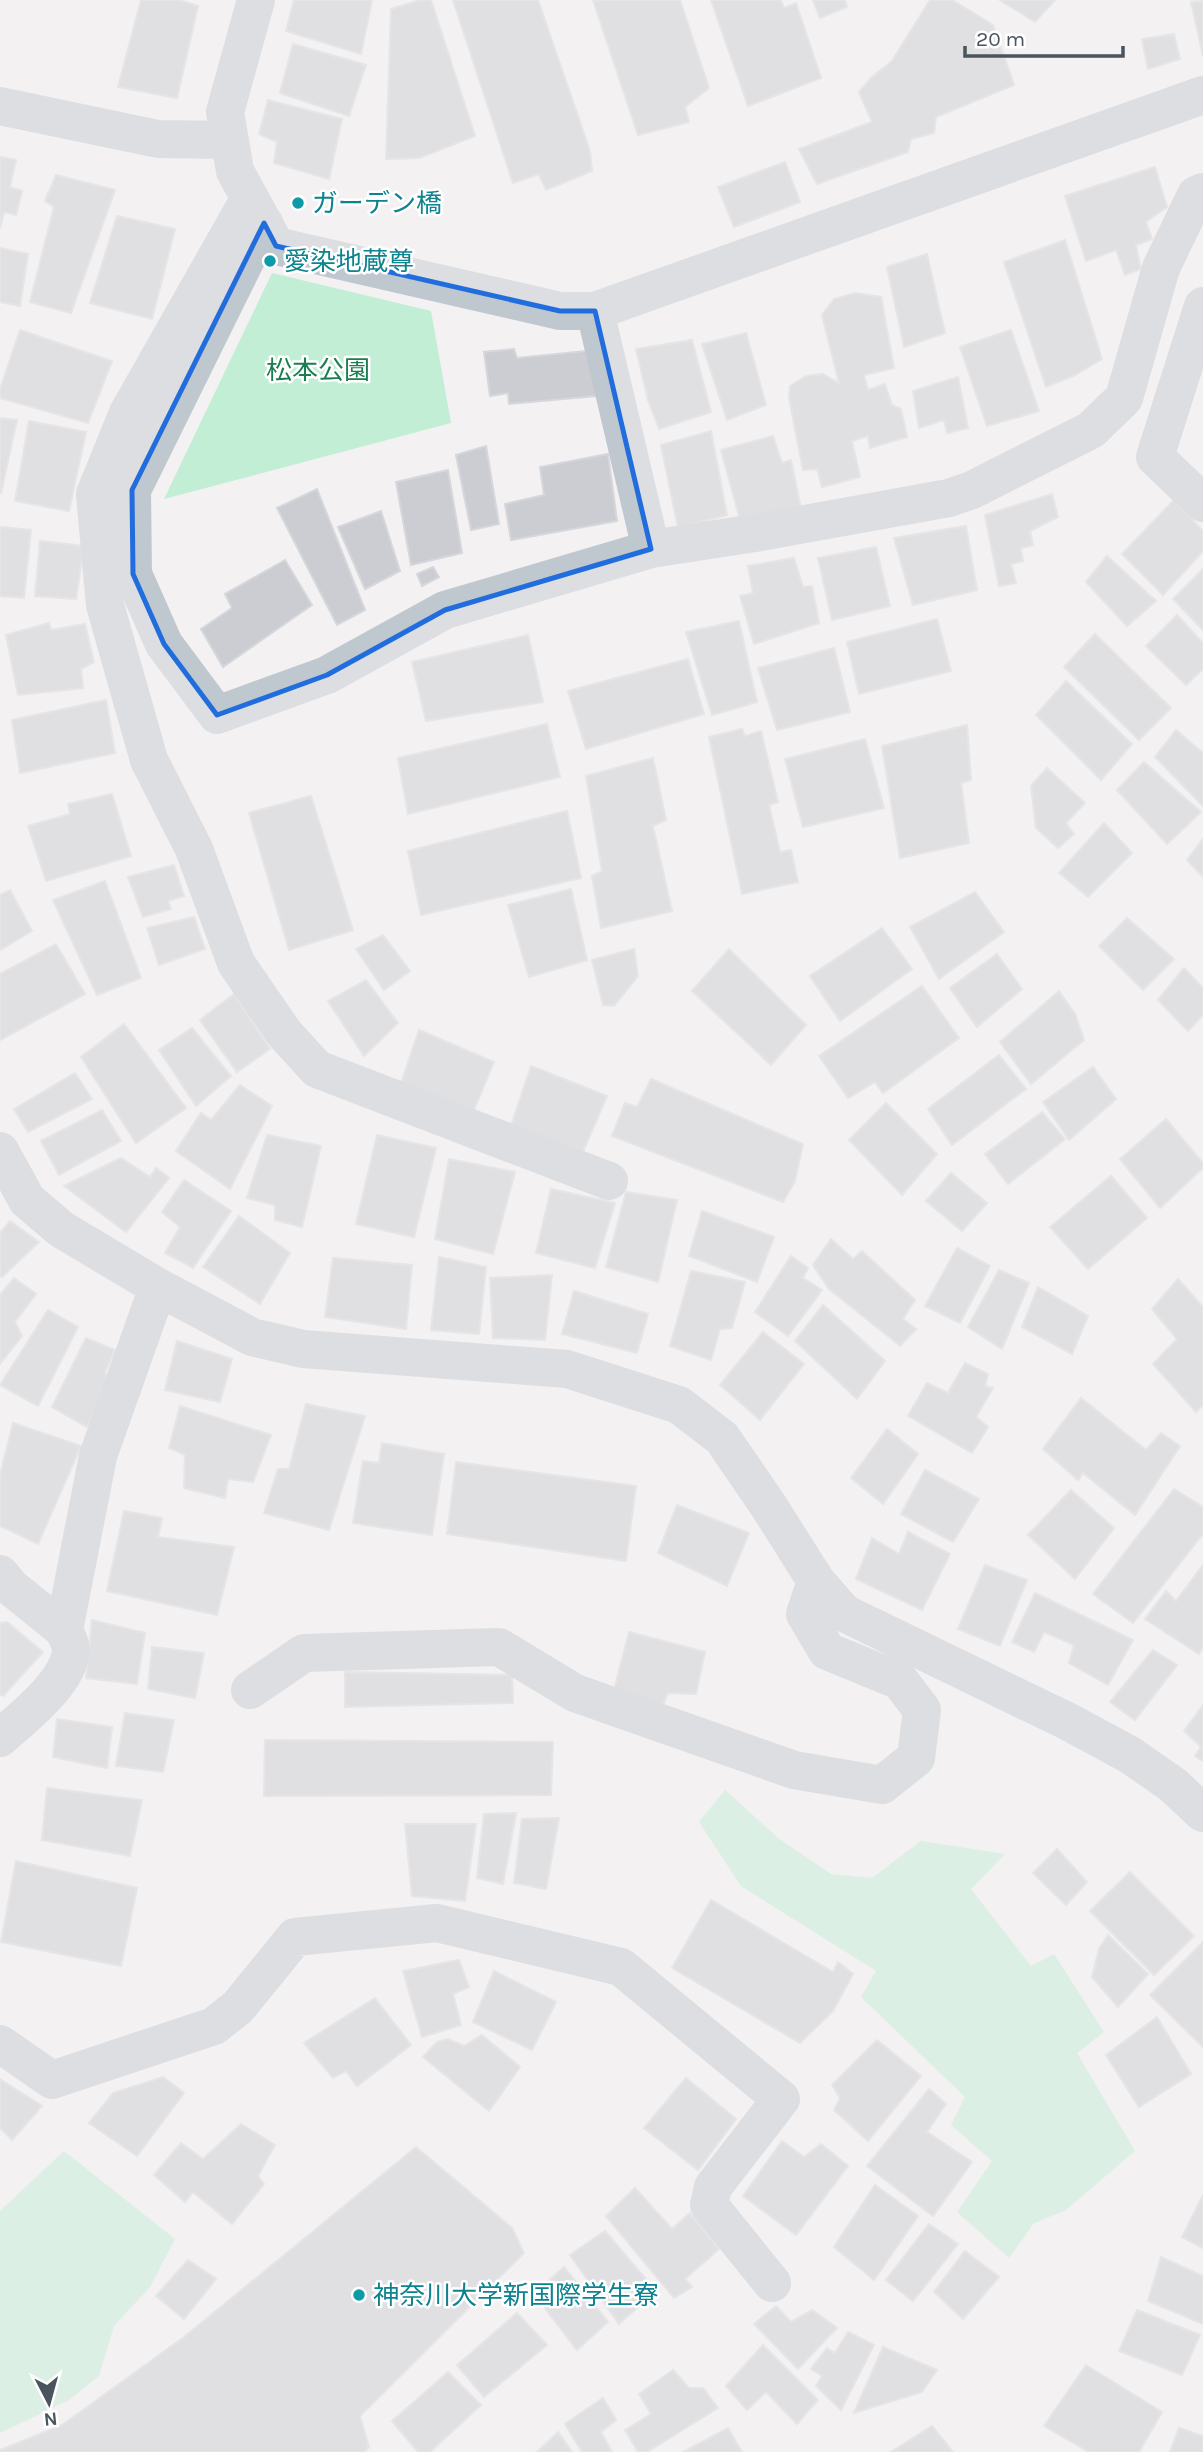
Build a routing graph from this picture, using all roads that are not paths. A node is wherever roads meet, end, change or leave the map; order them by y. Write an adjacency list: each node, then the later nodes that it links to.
1 (256, 0): 4 (street)
2 (1203, 95): 8 (street)
3 (0, 106): 4 (street)
4 (230, 140): 6 (street)
5 (1203, 192): 10 (street)
6 (257, 210): 8 (street); 10 (street); 12 (street)
7 (1203, 306): 9 (street)
8 (595, 311): 10 (street)
9 (1203, 503)
10 (651, 549)
11 (0, 1151): 13 (street)
12 (609, 1181)
13 (158, 1287): 15 (street); 16 (street)
14 (0, 1574): 16 (street)
15 (816, 1581): 17 (street); 19 (street)
16 (64, 1630): 18 (street)
17 (250, 1689)
18 (0, 1738)
19 (1203, 1813)
20 (0, 2045): 21 (street)
21 (772, 2283)

